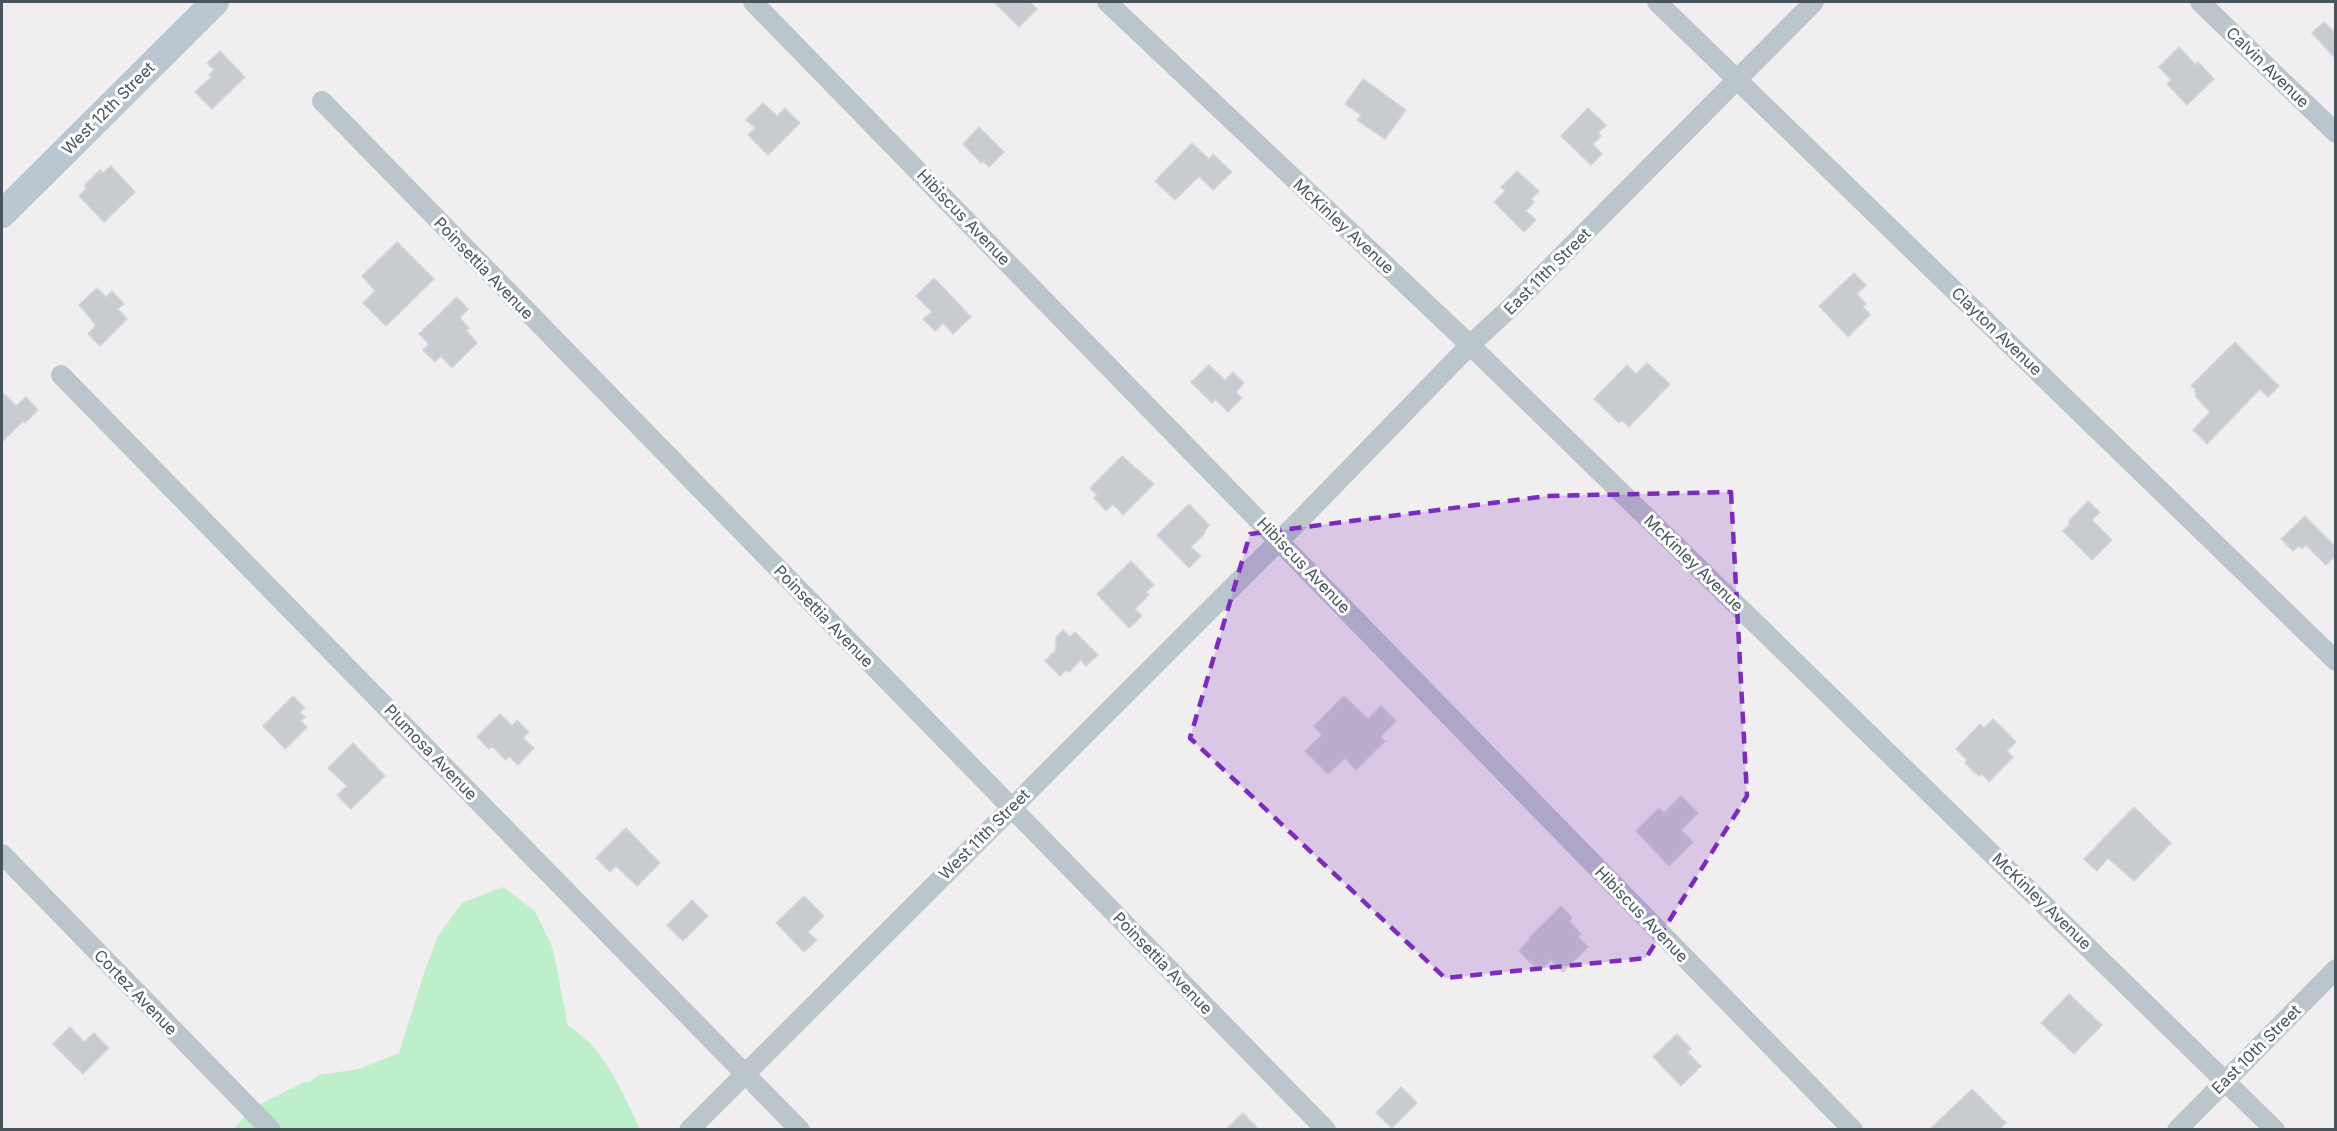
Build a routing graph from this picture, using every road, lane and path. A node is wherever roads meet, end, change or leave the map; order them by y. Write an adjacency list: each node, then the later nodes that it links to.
1 (215, 2): 10 (street, West 12th Street)
2 (753, 2): 13 (street, Hibiscus Avenue)
3 (1107, 2): 11 (street, McKinley Avenue)
4 (1658, 2): 7 (street, Clayton Avenue)
5 (1814, 2): 7 (street, East 11th Street)
6 (2200, 2): 9 (street, Calvin Avenue)
7 (1737, 79): 11 (street, East 11th Street); 14 (street, Clayton Avenue)
8 (322, 101): 15 (street, Poinsettia Avenue)
9 (2336, 133)
10 (2, 214)
11 (1470, 345): 13 (street, East 11th Street); 19 (street, McKinley Avenue)
12 (61, 375): 18 (street, Plumosa Avenue)
13 (1279, 539): 15 (street, West 11th Street); 24 (street, Hibiscus Avenue)
14 (2336, 661)
15 (1010, 807): 18 (street, West 11th Street); 23 (street, Poinsettia Avenue)
16 (2, 854): 20 (street, Cortez Avenue)
17 (2336, 969): 19 (street, East 10th Street)
18 (746, 1074): 21 (street, West 11th Street); 22 (street, Plumosa Avenue)
19 (2225, 1081): 25 (street, East 10th Street); 26 (street, McKinley Avenue)
20 (271, 1130)
21 (689, 1130)
22 (800, 1130)
23 (1326, 1130)
24 (1853, 1130)
25 (2177, 1130)
26 (2275, 1130)

